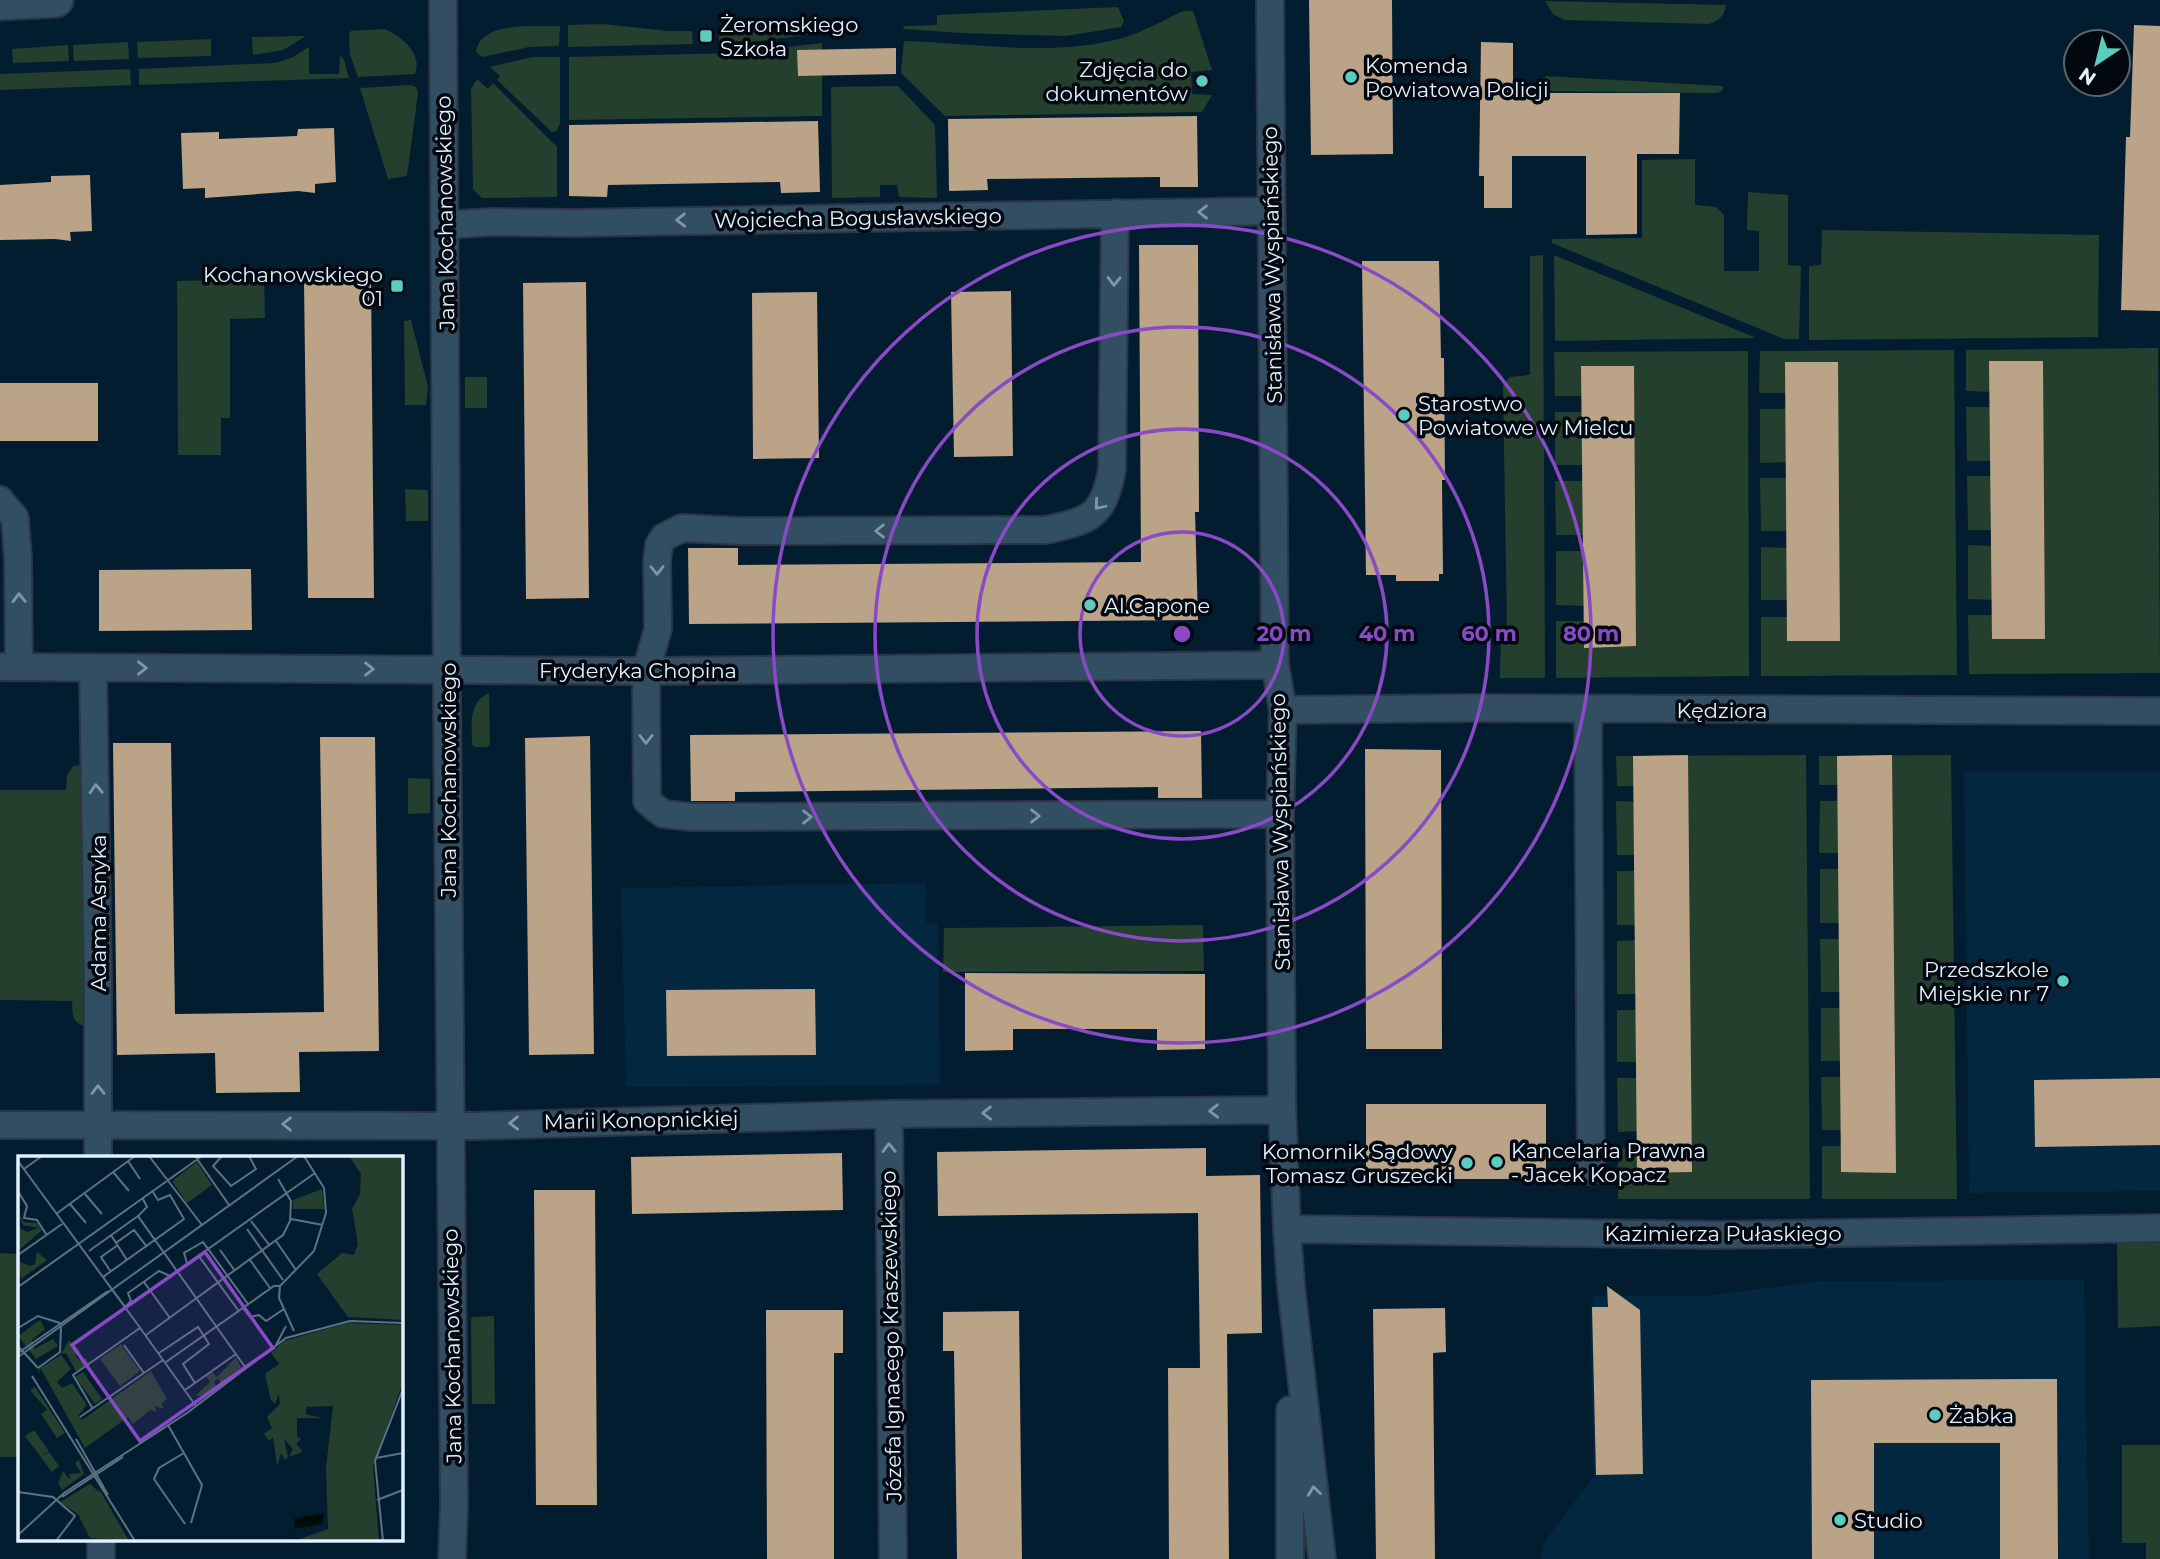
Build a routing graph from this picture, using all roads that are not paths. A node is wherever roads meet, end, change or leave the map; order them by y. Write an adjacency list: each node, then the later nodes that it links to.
1 (56, 0): 4 (street)
2 (443, 0): 7 (street, Jana Kochanowskiego)
3 (1270, 0): 5 (street, Stanisława Wyspiańskiego)
4 (0, 3)
5 (1271, 211): 6 (street, Wojciecha Bogusławskiego, one-way to 6); 9 (street, Stanisława Wyspiańskiego)
6 (1115, 213): 7 (street, Wojciecha Bogusławskiego, one-way to 7); 13 (street, one-way to 13)
7 (445, 225): 12 (street, Jana Kochanowskiego)
8 (0, 500): 10 (street, one-way to 8)
9 (1275, 665): 13 (street, Fryderyka Chopina); 14 (street, Stanisława Wyspiańskiego)
10 (10, 666): 11 (street, Fryderyka Chopina)
11 (93, 668): 12 (street, Fryderyka Chopina, one-way to 12); 22 (street, Adama Asnyka, one-way to 11)
12 (447, 670): 13 (street, Fryderyka Chopina); 20 (street, Jana Kochanowskiego)
13 (646, 671): 17 (street, one-way to 17)
14 (1283, 710): 15 (street, Kędziora); 17 (street, Stanisława Wyspiańskiego)
15 (1588, 710): 16 (street, Kędziora); 24 (street)
16 (2160, 711)
17 (1280, 814): 18 (street, Stanisława Wyspiańskiego)
18 (1282, 1110): 19 (street, Marii Konopnickiej, one-way to 19); 26 (street, Stanisława Wyspiańskiego)
19 (889, 1114): 20 (street, Marii Konopnickiej, one-way to 20); 29 (street, Józefa Ignacego Kraszewskiego, one-way to 19)
20 (450, 1124): 22 (street, Marii Konopnickiej, one-way to 22); 28 (street, Jana Kochanowskiego)
21 (0, 1125): 22 (street, Marii Konopnickiej)
22 (98, 1125): 23 (street, Adama Asnyka)
23 (97, 1156)
24 (1591, 1171)
25 (2160, 1228): 26 (street, Kazimierza Pułaskiego)
26 (1287, 1229): 27 (street, Stanisława Wyspiańskiego)
27 (1291, 1286): 30 (street, Stanisława Wyspiańskiego); 31 (street, Stanisława Wyspiańskiego, one-way to 27)
28 (453, 1559)
29 (893, 1559)
30 (1290, 1559)
31 (1322, 1559)

